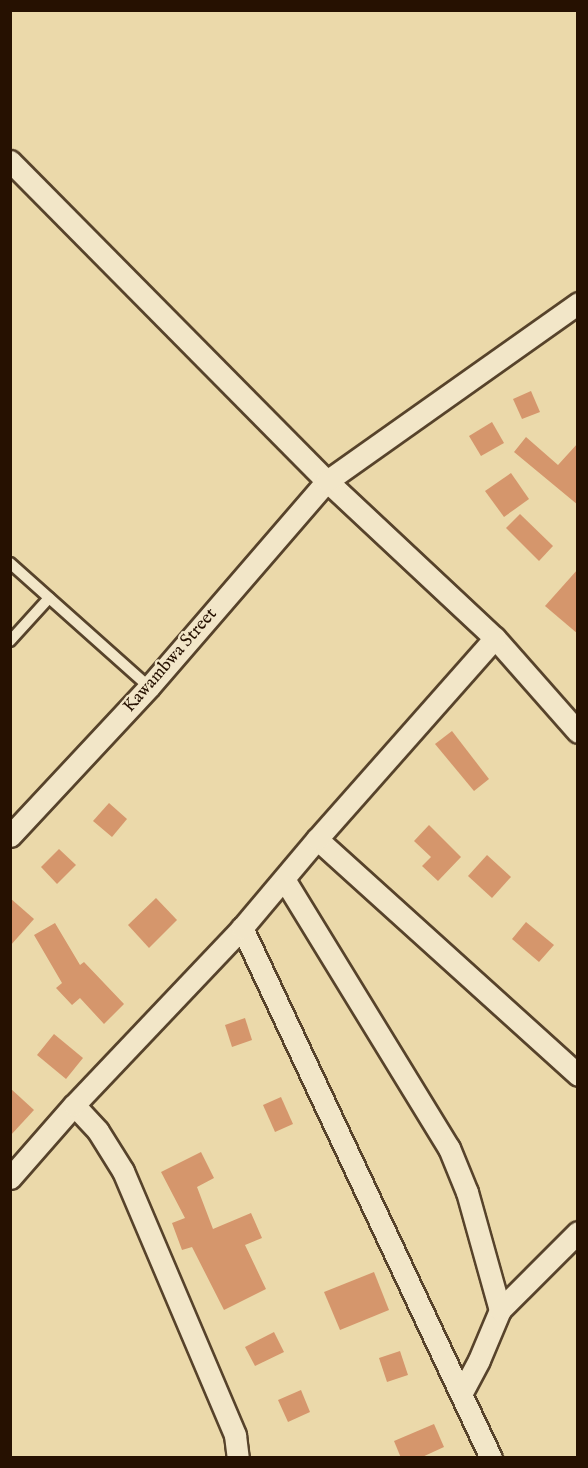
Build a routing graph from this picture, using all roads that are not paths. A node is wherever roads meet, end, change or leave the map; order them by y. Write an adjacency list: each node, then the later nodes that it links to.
1 (10, 161): 3 (street)
2 (578, 303): 3 (street, Kawambwa Street)
3 (327, 481): 6 (street); 8 (street, Kawambwa Street)
4 (10, 563): 5 (lane)
5 (50, 598): 7 (lane); 8 (lane)
6 (495, 638): 9 (street); 11 (street)
7 (10, 641)
8 (149, 687): 10 (street, Kawambwa Street)
9 (578, 732)
10 (10, 836)
11 (317, 839): 12 (street); 14 (street)
12 (284, 879): 13 (street); 18 (street)
13 (242, 928): 15 (street); 19 (street)
14 (578, 1075)
15 (74, 1105): 16 (street); 20 (street)
16 (10, 1178)
17 (578, 1232): 18 (street)
18 (500, 1310): 19 (street)
19 (461, 1394): 21 (street)
20 (238, 1458)
21 (491, 1458)

